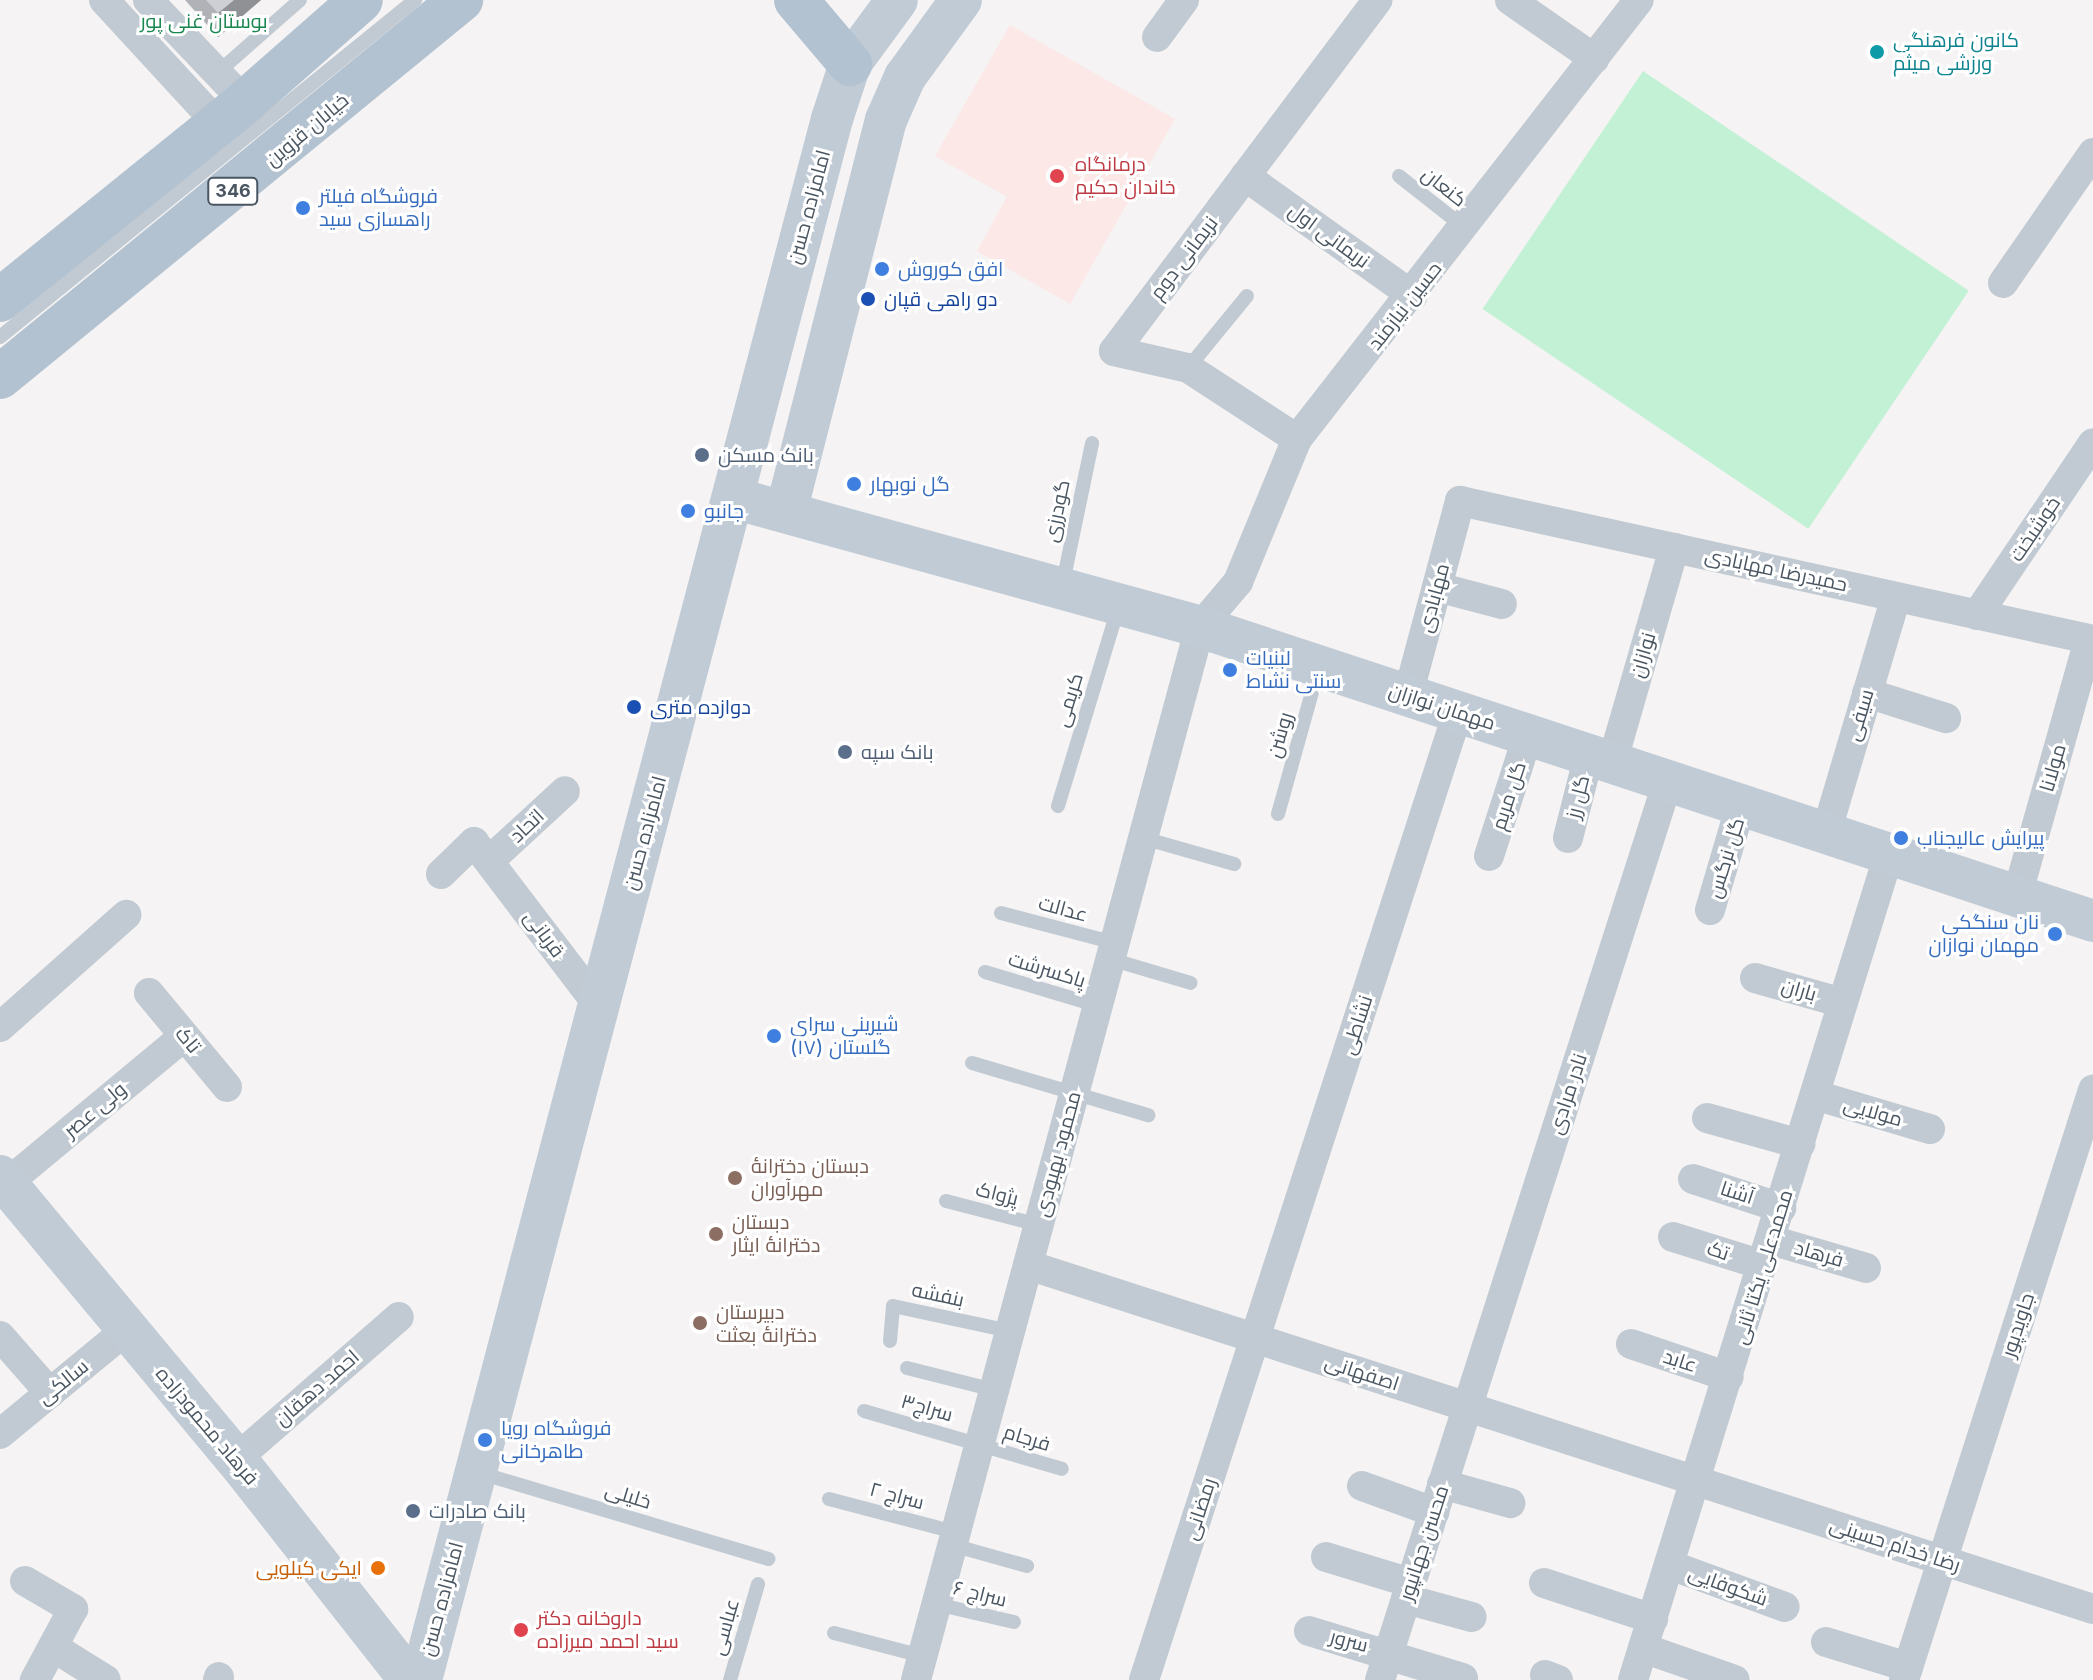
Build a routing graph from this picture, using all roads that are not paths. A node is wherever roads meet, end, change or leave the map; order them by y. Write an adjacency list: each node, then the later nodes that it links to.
1 (104, 0): 17 (street)
2 (148, 0): 17 (street)
3 (300, 0): 17 (lane)
4 (361, 0): 17 (main road)
5 (415, 0): 26 (lane)
6 (461, 0): 28 (main road, خیابان قزوین / 346)
7 (796, 0): 16 (main road)
8 (897, 0): 16 (main road, امامزاده حسن)
9 (961, 0): 34 (main road)
10 (1184, 0): 14 (street)
11 (1378, 0): 19 (street, نریمانی دوم)
12 (1510, 0): 15 (street)
13 (1639, 0): 15 (street, حسین نیازمند)
14 (1157, 37)
15 (1595, 59): 21 (street, حسین نیازمند)
16 (850, 64): 32 (main road, امامزاده حسن)
17 (226, 100): 25 (main road)
18 (2093, 153): 22 (street)
19 (1245, 176): 24 (street, نریمانی اول); 27 (street, نریمانی دوم)
20 (1399, 176): 21 (lane, کنعان)
21 (1465, 228): 24 (street, حسین نیازمند)
22 (2003, 283)
23 (1247, 296): 27 (lane)
24 (1413, 296): 29 (street, حسین نیازمند)
25 (0, 300)
26 (0, 337)
27 (1188, 368): 29 (street, نریمانی دوم)
28 (0, 377)
29 (1297, 439): 42 (street, حسین نیازمند)
30 (1092, 443): 37 (lane, گودرزی)
31 (2093, 443): 41 (street, خوشبخت)
32 (733, 498): 34 (main road, مهمان نوازان); 75 (main road, امامزاده حسن)
33 (1460, 501): 35 (street, حمیدرضا مهابادی); 36 (street, مهابادی)
34 (786, 512): 37 (main road, مهمان نوازان)
35 (1674, 548): 38 (street, حمیدرضا مهابادی); 50 (street, نوازان)
36 (1437, 587): 40 (street); 46 (street, مهابادی)
37 (1062, 588): 39 (main road, مهمان نوازان)
38 (1896, 597): 41 (street, حمیدرضا مهابادی); 45 (street, سیفی)
39 (1119, 604): 42 (main road, مهمان نوازان); 54 (lane, کریمی)
40 (1502, 604)
41 (1977, 615): 43 (street, حمیدرضا مهابادی)
42 (1200, 627): 44 (main road, مهمان نوازان); 57 (street, محمود بهبودی)
43 (2091, 640): 64 (street, مولانا)
44 (1320, 667): 46 (main road, مهمان نوازان); 55 (lane, روشن)
45 (1867, 693): 48 (street); 56 (street, سیفی)
46 (1408, 695): 47 (main road, مهمان نوازان)
47 (1458, 712): 49 (main road, مهمان نوازان); 101 (street, نشاطی)
48 (1946, 718)
49 (1528, 735): 50 (main road, مهمان نوازان); 60 (street, گل مریم)
50 (1600, 759): 51 (main road, مهمان نوازان); 58 (street, گل رز)
51 (1668, 781): 53 (main road, مهمان نوازان); 108 (street, نادر مرادی)
52 (565, 791): 61 (street, اتحاد)
53 (1741, 805): 56 (main road, مهمان نوازان); 65 (street, گل نرگس)
54 (1058, 806)
55 (1278, 814)
56 (1826, 833): 59 (main road, مهمان نوازان)
57 (1143, 838): 62 (lane); 69 (street, محمود بهبودی)
58 (1568, 838)
59 (1889, 854): 64 (main road, مهمان نوازان); 74 (street, محمدعلی یکتا ثانی)
60 (1489, 856)
61 (489, 861): 63 (street); 75 (street, قربانی)
62 (1234, 864)
63 (441, 874)
64 (2017, 896): 68 (main road, مهمان نوازان)
65 (1710, 910)
66 (1001, 913): 69 (lane, عدالت)
67 (126, 915): 77 (street)
68 (2093, 921)
69 (1112, 951): 72 (lane, عدالت); 76 (street, محمود بهبودی)
70 (985, 972): 76 (lane, پاکسرشت)
71 (1755, 978): 74 (street, باران)
72 (1191, 983)
73 (149, 993): 78 (street, تاک)
74 (1843, 1003): 83 (street, محمدعلی یکتا ثانی)
75 (599, 1006): 114 (main road, امامزاده حسن)
76 (1098, 1006): 82 (street, محمود بهبودی)
77 (0, 1027)
78 (184, 1036): 80 (street, تاک); 89 (street, ولی عصر)
79 (972, 1063): 82 (lane)
80 (227, 1087)
81 (2093, 1090): 123 (street, جاویدپور)
82 (1075, 1091): 84 (lane); 92 (street, محمود بهبودی)
83 (1815, 1095): 86 (street, مولایی); 87 (street, محمدعلی یکتا ثانی)
84 (1148, 1115)
85 (1707, 1118): 87 (street)
86 (1930, 1129)
87 (1800, 1144): 91 (street, محمدعلی یکتا ثانی)
88 (1693, 1179): 91 (street, آشنا)
89 (2, 1183): 98 (main road, فرهاد محمودزاده)
90 (946, 1201): 92 (lane, پژواک)
91 (1781, 1208): 94 (street, محمدعلی یکتا ثانی)
92 (1039, 1225): 95 (street, محمود بهبودی)
93 (1673, 1237): 94 (street, تک)
94 (1767, 1253): 96 (street, فرهاد); 105 (street, محمدعلی یکتا ثانی)
95 (1028, 1265): 99 (street, محمود بهبودی); 101 (street, اصفهانی)
96 (1866, 1268)
97 (399, 1317): 112 (street, احمد دهقان)
98 (126, 1330): 107 (street, سالکی); 112 (main road, فرهاد محمودزاده)
99 (1010, 1331): 102 (lane, بنفشه); 106 (street, محمود بهبودی)
100 (0, 1336): 107 (street)
101 (1256, 1338): 108 (street, اصفهانی); 150 (street, رمضانی)
102 (890, 1341)
103 (1631, 1344): 105 (street, عابد)
104 (907, 1368): 106 (lane)
105 (1729, 1377): 115 (street, محمدعلی یکتا ثانی)
106 (994, 1390): 111 (street, محمود بهبودی)
107 (50, 1393): 110 (street, سالکی)
108 (1467, 1407): 115 (street, اصفهانی); 117 (street, محسن جهانپور)
109 (864, 1411): 111 (lane, سراج۳)
110 (0, 1434)
111 (979, 1444): 113 (lane, فرجام); 120 (street, محمود بهبودی)
112 (236, 1459): 147 (main road, فرهاد محمودزاده)
113 (1062, 1469)
114 (476, 1471): 122 (lane, خلیلی); 148 (main road, امامزاده حسن)
115 (1697, 1481): 123 (street, رضا خدام حسینی); 124 (street, محمدعلی یکتا ثانی)
116 (1362, 1486): 117 (street)
117 (1438, 1498): 119 (street); 129 (street, محسن جهانپور)
118 (829, 1499): 120 (lane, سراج ۲)
119 (1510, 1503)
120 (954, 1539): 125 (lane, سراج ۲); 130 (street, محمود بهبودی)
121 (1326, 1557): 129 (street)
122 (768, 1559)
123 (1942, 1560): 132 (street, رضا خدام حسینی); 143 (street, جاویدپور)
124 (1670, 1565): 131 (street, شکوفایی); 134 (street, محمدعلی یکتا ثانی)
125 (1027, 1566)
126 (25, 1581): 139 (street)
127 (1544, 1583): 134 (street)
128 (758, 1584): 149 (lane, عباسی)
129 (1409, 1591): 133 (street); 141 (street, محسن جهانپور)
130 (936, 1604): 135 (lane, سراج ۶); 142 (street, محمود بهبودی)
131 (1785, 1607)
132 (2093, 1609)
133 (1472, 1617)
134 (1653, 1619): 140 (street, محمدعلی یکتا ثانی)
135 (1014, 1622)
136 (1309, 1631): 141 (street, سرور)
137 (834, 1633): 142 (lane)
138 (1826, 1642): 143 (street)
139 (53, 1647): 145 (street); 146 (street)
140 (1643, 1648): 151 (street, محمدعلی یکتا ثانی); 152 (street)
141 (1385, 1666): 144 (street, سرور)
142 (919, 1668)
143 (1906, 1673)
144 (1463, 1678)
145 (35, 1680)
146 (106, 1680)
147 (410, 1680)
148 (421, 1680)
149 (730, 1680)
150 (1144, 1680)
151 (1633, 1680)
152 (1735, 1680)

